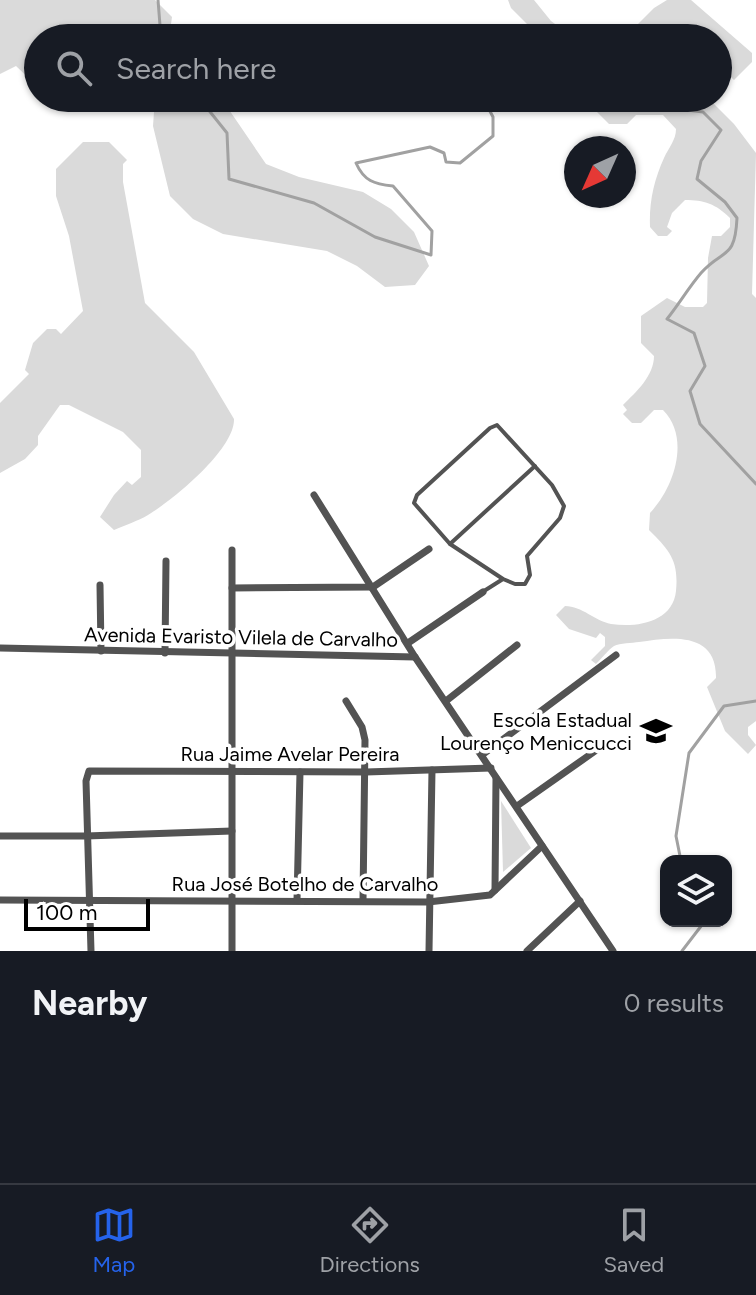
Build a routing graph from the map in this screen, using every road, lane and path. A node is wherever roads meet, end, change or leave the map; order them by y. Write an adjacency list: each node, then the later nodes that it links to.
1 (535, 466): 3 (lane); 3 (lane); 7 (lane)
2 (314, 495): 9 (street)
3 (450, 544): 7 (lane)
4 (429, 549): 9 (street)
5 (232, 550): 10 (street)
6 (166, 561): 16 (street)
7 (503, 579): 11 (lane)
8 (100, 585): 15 (street)
9 (373, 587): 10 (street); 12 (street)
10 (232, 588): 17 (street)
11 (483, 592): 12 (street)
12 (408, 643): 19 (street)
13 (517, 645): 21 (street)
14 (0, 648): 15 (street, Avenida Evaristo Vilela de Carvalho)
15 (101, 651): 16 (street, Avenida Evaristo Vilela de Carvalho)
16 (165, 653): 17 (street, Avenida Evaristo Vilela de Carvalho)
17 (234, 655): 19 (street, Avenida Evaristo Vilela de Carvalho); 25 (street)
18 (616, 655): 23 (street)
19 (415, 657): 21 (street, Avenida Evaristo Vilela de Carvalho)
20 (346, 701): 28 (street)
21 (446, 701): 23 (street, Avenida Evaristo Vilela de Carvalho)
22 (598, 749): 30 (street)
23 (482, 755): 24 (street, Avenida Evaristo Vilela de Carvalho)
24 (491, 768): 26 (street, Rua Jaime Avelar Pereira); 29 (street, Avenida Evaristo Vilela de Carvalho)
25 (232, 770): 27 (street, Rua Jaime Avelar Pereira); 31 (street); 33 (street, Rua Jaime Avelar Pereira)
26 (432, 770): 28 (street, Rua Jaime Avelar Pereira); 42 (street)
27 (300, 772): 28 (street, Rua Jaime Avelar Pereira); 39 (street)
28 (366, 772): 40 (street)
29 (496, 776): 30 (street, Avenida Evaristo Vilela de Carvalho); 35 (street)
30 (517, 806): 34 (street, Avenida Evaristo Vilela de Carvalho)
31 (232, 831): 33 (street); 38 (street)
32 (0, 836): 33 (street)
33 (86, 836): 36 (street)
34 (542, 846): 35 (street, Rua José Botelho de Carvalho); 41 (street, Avenida Evaristo Vilela de Carvalho)
35 (495, 890): 42 (street, Rua José Botelho de Carvalho)
36 (91, 899): 37 (street, Rua José Botelho de Carvalho); 38 (street, Rua José Botelho de Carvalho); 43 (street)
37 (0, 900)
38 (233, 900): 39 (street, Rua José Botelho de Carvalho); 44 (street)
39 (297, 900): 40 (street, Rua José Botelho de Carvalho)
40 (363, 901): 42 (street, Rua José Botelho de Carvalho)
41 (580, 901): 46 (street); 47 (street, Avenida Evaristo Vilela de Carvalho)
42 (428, 902): 45 (street)
43 (91, 951)
44 (232, 951)
45 (429, 951)
46 (527, 951)
47 (613, 951)

